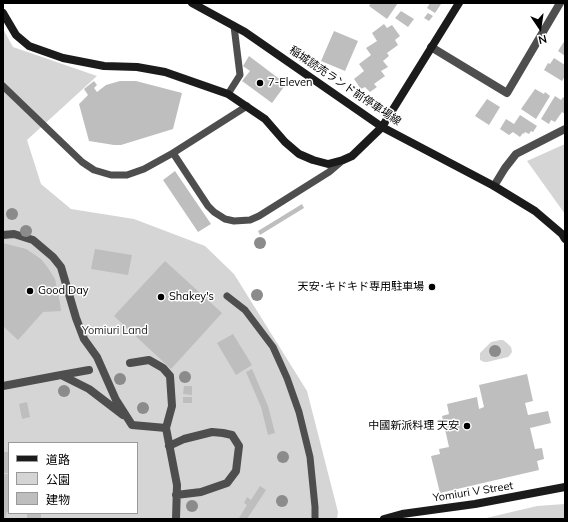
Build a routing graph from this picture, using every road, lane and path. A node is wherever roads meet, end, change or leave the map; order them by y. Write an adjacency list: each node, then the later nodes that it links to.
1 (192, 3): 5 (street, 稲城読売ランド前停車場線)
2 (459, 3): 6 (street)
3 (560, 3): 6 (street)
4 (3, 13): 8 (street)
5 (234, 26): 8 (lane); 10 (street, 稲城読売ランド前停車場線)
6 (431, 47): 10 (street)
7 (3, 86): 12 (lane)
8 (228, 94): 9 (street)
9 (247, 106): 12 (lane); 13 (street)
10 (382, 127): 13 (street); 14 (street, 稲城読売ランド前停車場線)
11 (565, 129): 14 (street)
12 (173, 153): 13 (lane)
13 (343, 160)
14 (494, 186): 16 (street, 稲城読売ランド前停車場線)
15 (3, 235): 22 (street)
16 (565, 239)
17 (227, 296): 28 (lane)
18 (130, 363): 23 (street)
19 (89, 370): 20 (street)
20 (61, 375): 21 (street); 22 (street)
21 (3, 386)
22 (127, 417): 23 (street)
23 (166, 428): 24 (street)
24 (169, 446): 26 (street); 26 (street)
25 (565, 487): 29 (street, Yomiuri V Street)
26 (176, 495): 27 (street)
27 (176, 519)
28 (315, 519)
29 (384, 519)

